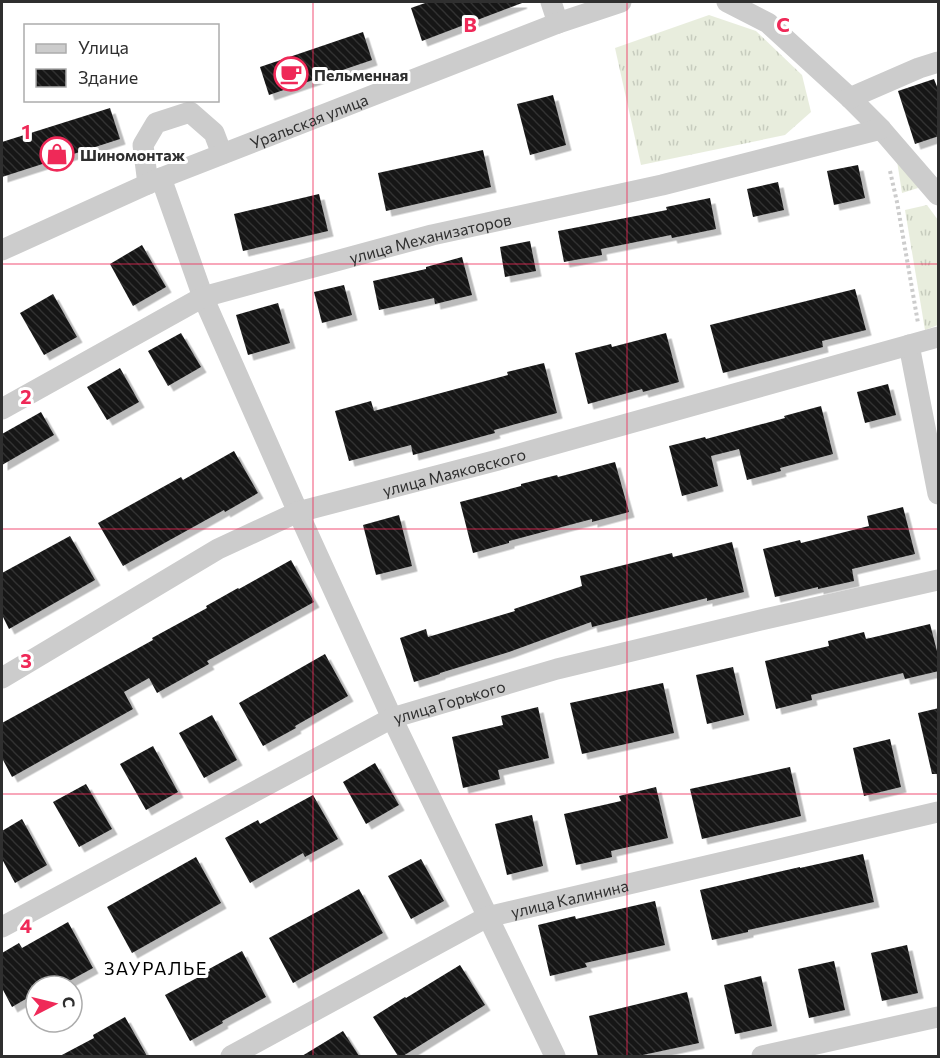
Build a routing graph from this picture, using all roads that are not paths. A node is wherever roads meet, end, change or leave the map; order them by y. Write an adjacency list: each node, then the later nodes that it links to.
1 (551, 2): 6 (street)
2 (621, 2): 6 (street, Уральская улица)
3 (727, 2): 5 (street)
4 (753, 2): 5 (street)
5 (768, 23): 8 (street)
6 (558, 24): 10 (street, Уральская улица)
7 (939, 62): 8 (street)
8 (850, 98): 9 (street)
9 (882, 129): 12 (street); 14 (street, улица Механизаторов)
10 (222, 154): 11 (street, Уральская улица); 11 (street)
11 (155, 181): 13 (street, Уральская улица); 14 (street)
12 (939, 195)
13 (2, 250)
14 (203, 297): 16 (street, улица Механизаторов); 18 (street)
15 (923, 341): 17 (street); 18 (street, улица Маяковского)
16 (2, 409)
17 (939, 494)
18 (298, 512): 20 (street, улица Маяковского); 21 (street)
19 (939, 580): 21 (street, улица Горького)
20 (2, 678)
21 (392, 718): 23 (street); 24 (street, улица Горького)
22 (939, 812): 23 (street, улица Калинина)
23 (487, 917): 26 (street, улица Калинина); 27 (street)
24 (2, 927)
25 (939, 1017): 28 (street)
26 (231, 1056)
27 (555, 1056)
28 (762, 1056)

